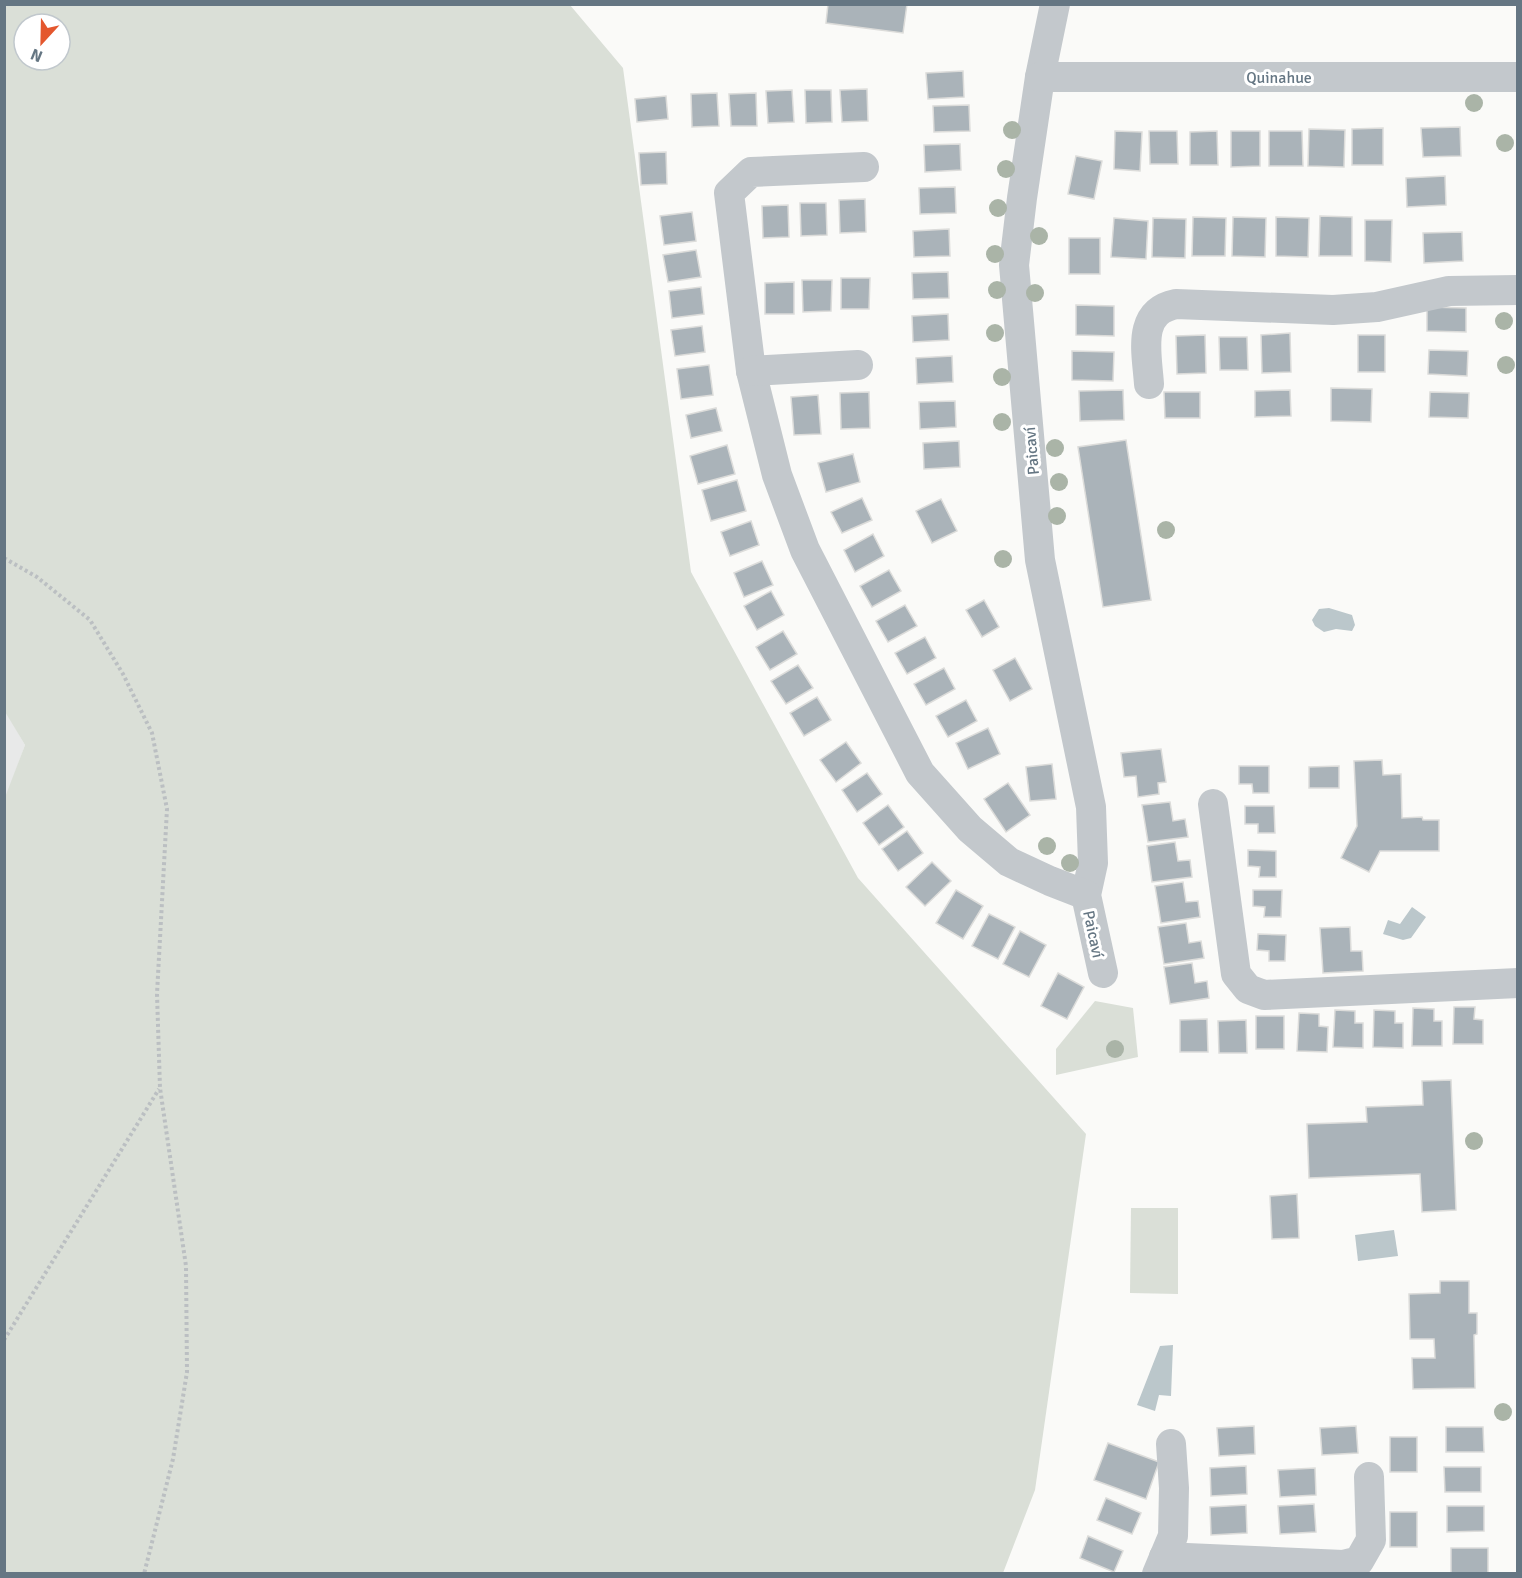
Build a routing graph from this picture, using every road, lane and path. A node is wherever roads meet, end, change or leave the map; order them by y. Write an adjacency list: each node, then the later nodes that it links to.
1 (1055, 4): 2 (street, Paicaví)
2 (1041, 77): 3 (street, Quinahue); 11 (street, Paicaví)
3 (1518, 77)
4 (864, 167): 7 (street, Paicaví)
5 (1518, 290): 8 (street)
6 (858, 364): 7 (street)
7 (751, 371): 11 (street, Paicaví)
8 (1149, 384)
9 (4, 558): 14 (path)
10 (1213, 804): 13 (street)
11 (1086, 895): 12 (street, Paicaví)
12 (1103, 973)
13 (1518, 984)
14 (160, 1088): 15 (path); 19 (path)
15 (4, 1340)
16 (1172, 1444): 18 (street)
17 (1370, 1477): 18 (street)
18 (1160, 1565)
19 (144, 1574)

